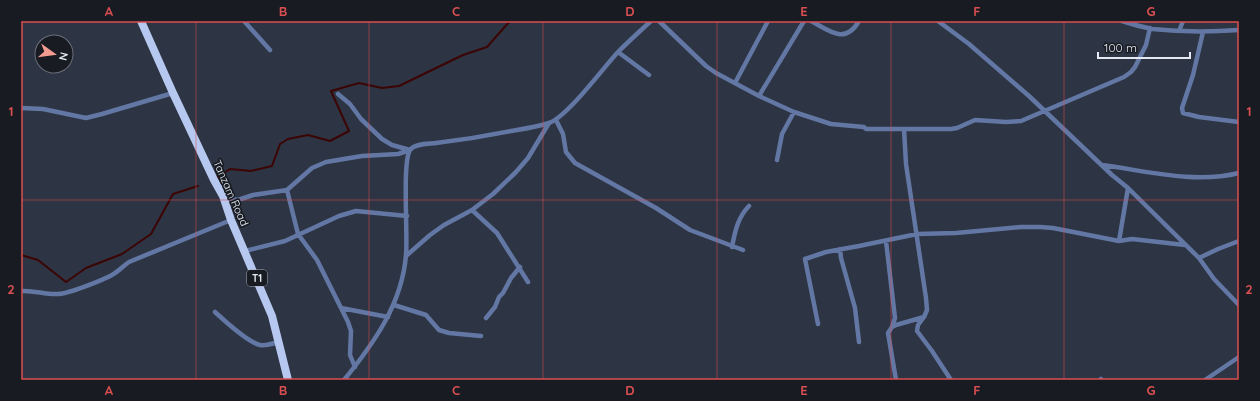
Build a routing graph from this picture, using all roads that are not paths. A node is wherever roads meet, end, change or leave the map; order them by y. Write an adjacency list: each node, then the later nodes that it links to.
1 (141, 21): 21 (highway, Tanzam Road / T1)
2 (244, 21): 12 (street)
3 (651, 21): 18 (street)
4 (659, 21): 20 (street)
5 (768, 21): 20 (street)
6 (804, 21): 23 (street)
7 (811, 21): 8 (street)
8 (859, 21)
9 (938, 21): 25 (street)
10 (1122, 21): 13 (street)
11 (1183, 21): 15 (street)
12 (250, 23): 17 (street)
13 (1150, 28): 15 (street); 25 (street)
14 (1239, 30): 16 (street)
15 (1179, 31): 16 (street)
16 (1203, 32): 28 (street)
17 (270, 50)
18 (618, 52): 19 (street); 27 (street)
19 (649, 75)
20 (735, 83): 23 (street)
21 (173, 93): 24 (street); 37 (highway, Tanzam Road / T1)
22 (338, 94): 31 (street)
23 (759, 96): 26 (street)
24 (21, 108)
25 (1044, 110): 30 (street); 33 (street)
26 (794, 112): 30 (street); 32 (street)
27 (556, 120): 29 (street); 48 (street)
28 (1239, 122)
29 (549, 123): 31 (street); 39 (street)
30 (904, 129): 43 (street)
31 (410, 150): 36 (street); 40 (street)
32 (777, 160)
33 (1102, 165): 34 (street); 35 (street)
34 (1239, 173)
35 (1128, 188): 45 (street); 47 (street)
36 (287, 190): 37 (street); 42 (street)
37 (223, 196): 41 (highway, Tanzam Road / T1)
38 (749, 206): 48 (street)
39 (472, 210): 52 (street); 54 (street)
40 (407, 216): 42 (street); 52 (street)
41 (231, 220): 51 (highway, Tanzam Road / T1); 56 (street)
42 (298, 234): 51 (street); 59 (street)
43 (917, 234): 44 (street); 45 (street); 61 (street)
44 (886, 240): 50 (street); 65 (street)
45 (1119, 241): 47 (street)
46 (1239, 241): 53 (street)
47 (1185, 245): 53 (street)
48 (732, 247): 49 (street)
49 (742, 250)
50 (840, 250): 64 (street); 68 (street)
51 (245, 251): 67 (highway, Tanzam Road / T1)
52 (406, 256): 57 (street)
53 (1199, 258): 58 (street)
54 (520, 267): 55 (street); 63 (street)
55 (528, 282)
56 (21, 291)
57 (394, 305): 62 (street); 66 (street)
58 (1239, 305)
59 (341, 308): 62 (street); 70 (street)
60 (214, 312): 67 (street)
61 (924, 317): 65 (street); 74 (street)
62 (388, 318): 70 (street)
63 (486, 318)
64 (818, 324)
65 (892, 327): 73 (street)
66 (481, 336)
67 (278, 342): 71 (highway, Tanzam Road / T1)
68 (859, 342)
69 (1239, 357): 75 (street)
70 (355, 367): 72 (street)
71 (288, 380)
72 (344, 380)
73 (896, 380)
74 (951, 380)
75 (1205, 380)

